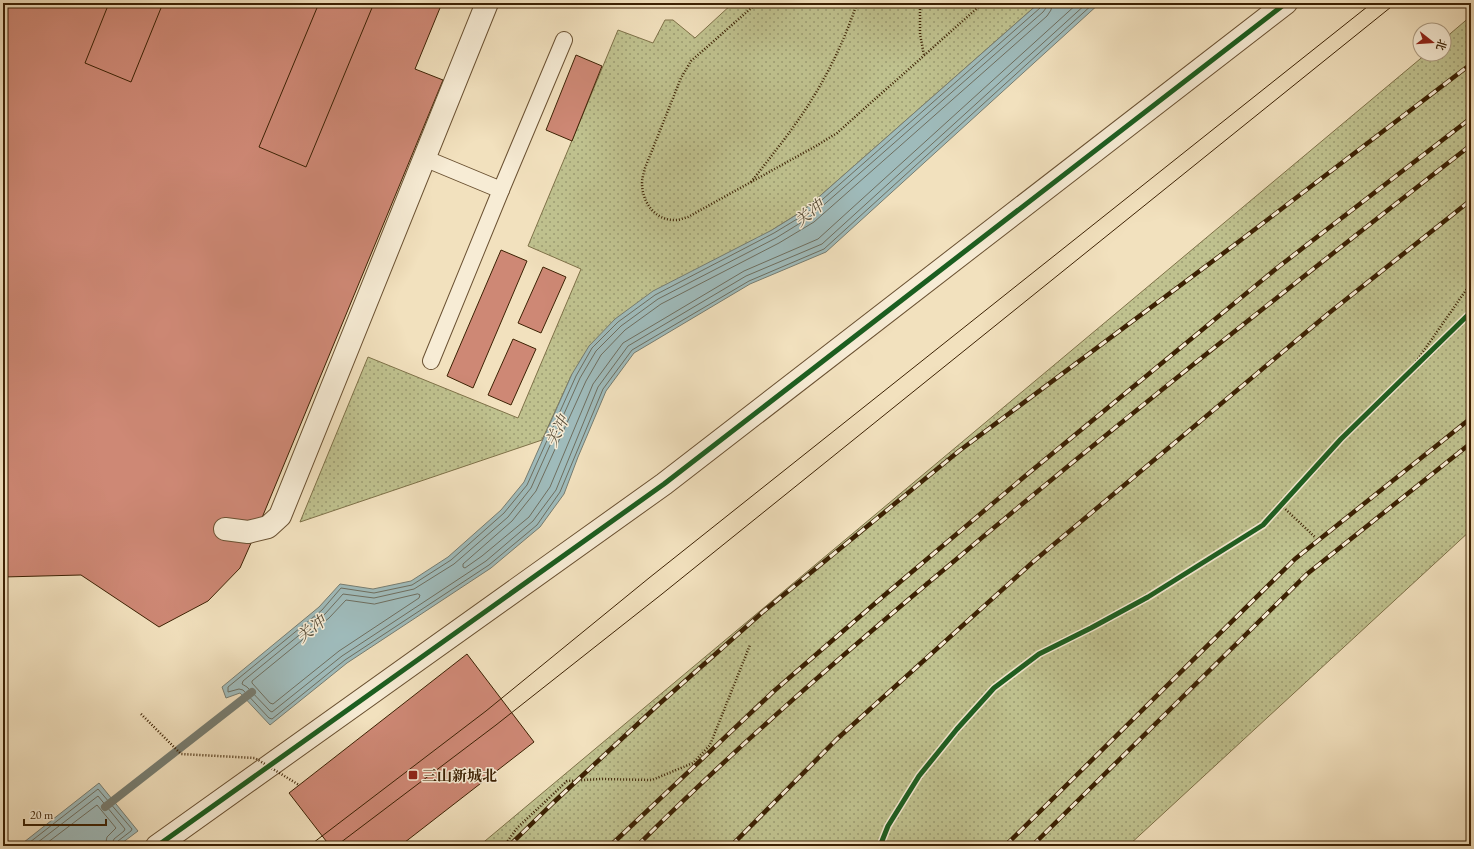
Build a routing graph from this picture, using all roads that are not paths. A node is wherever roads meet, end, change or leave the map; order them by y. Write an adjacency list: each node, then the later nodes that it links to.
1 (487, 3): 4 (street)
2 (1286, 3): 8 (street)
3 (564, 40): 5 (lane)
4 (424, 158): 5 (lane); 7 (street)
5 (501, 190): 6 (lane)
6 (431, 361)
7 (225, 529)
8 (157, 846)

